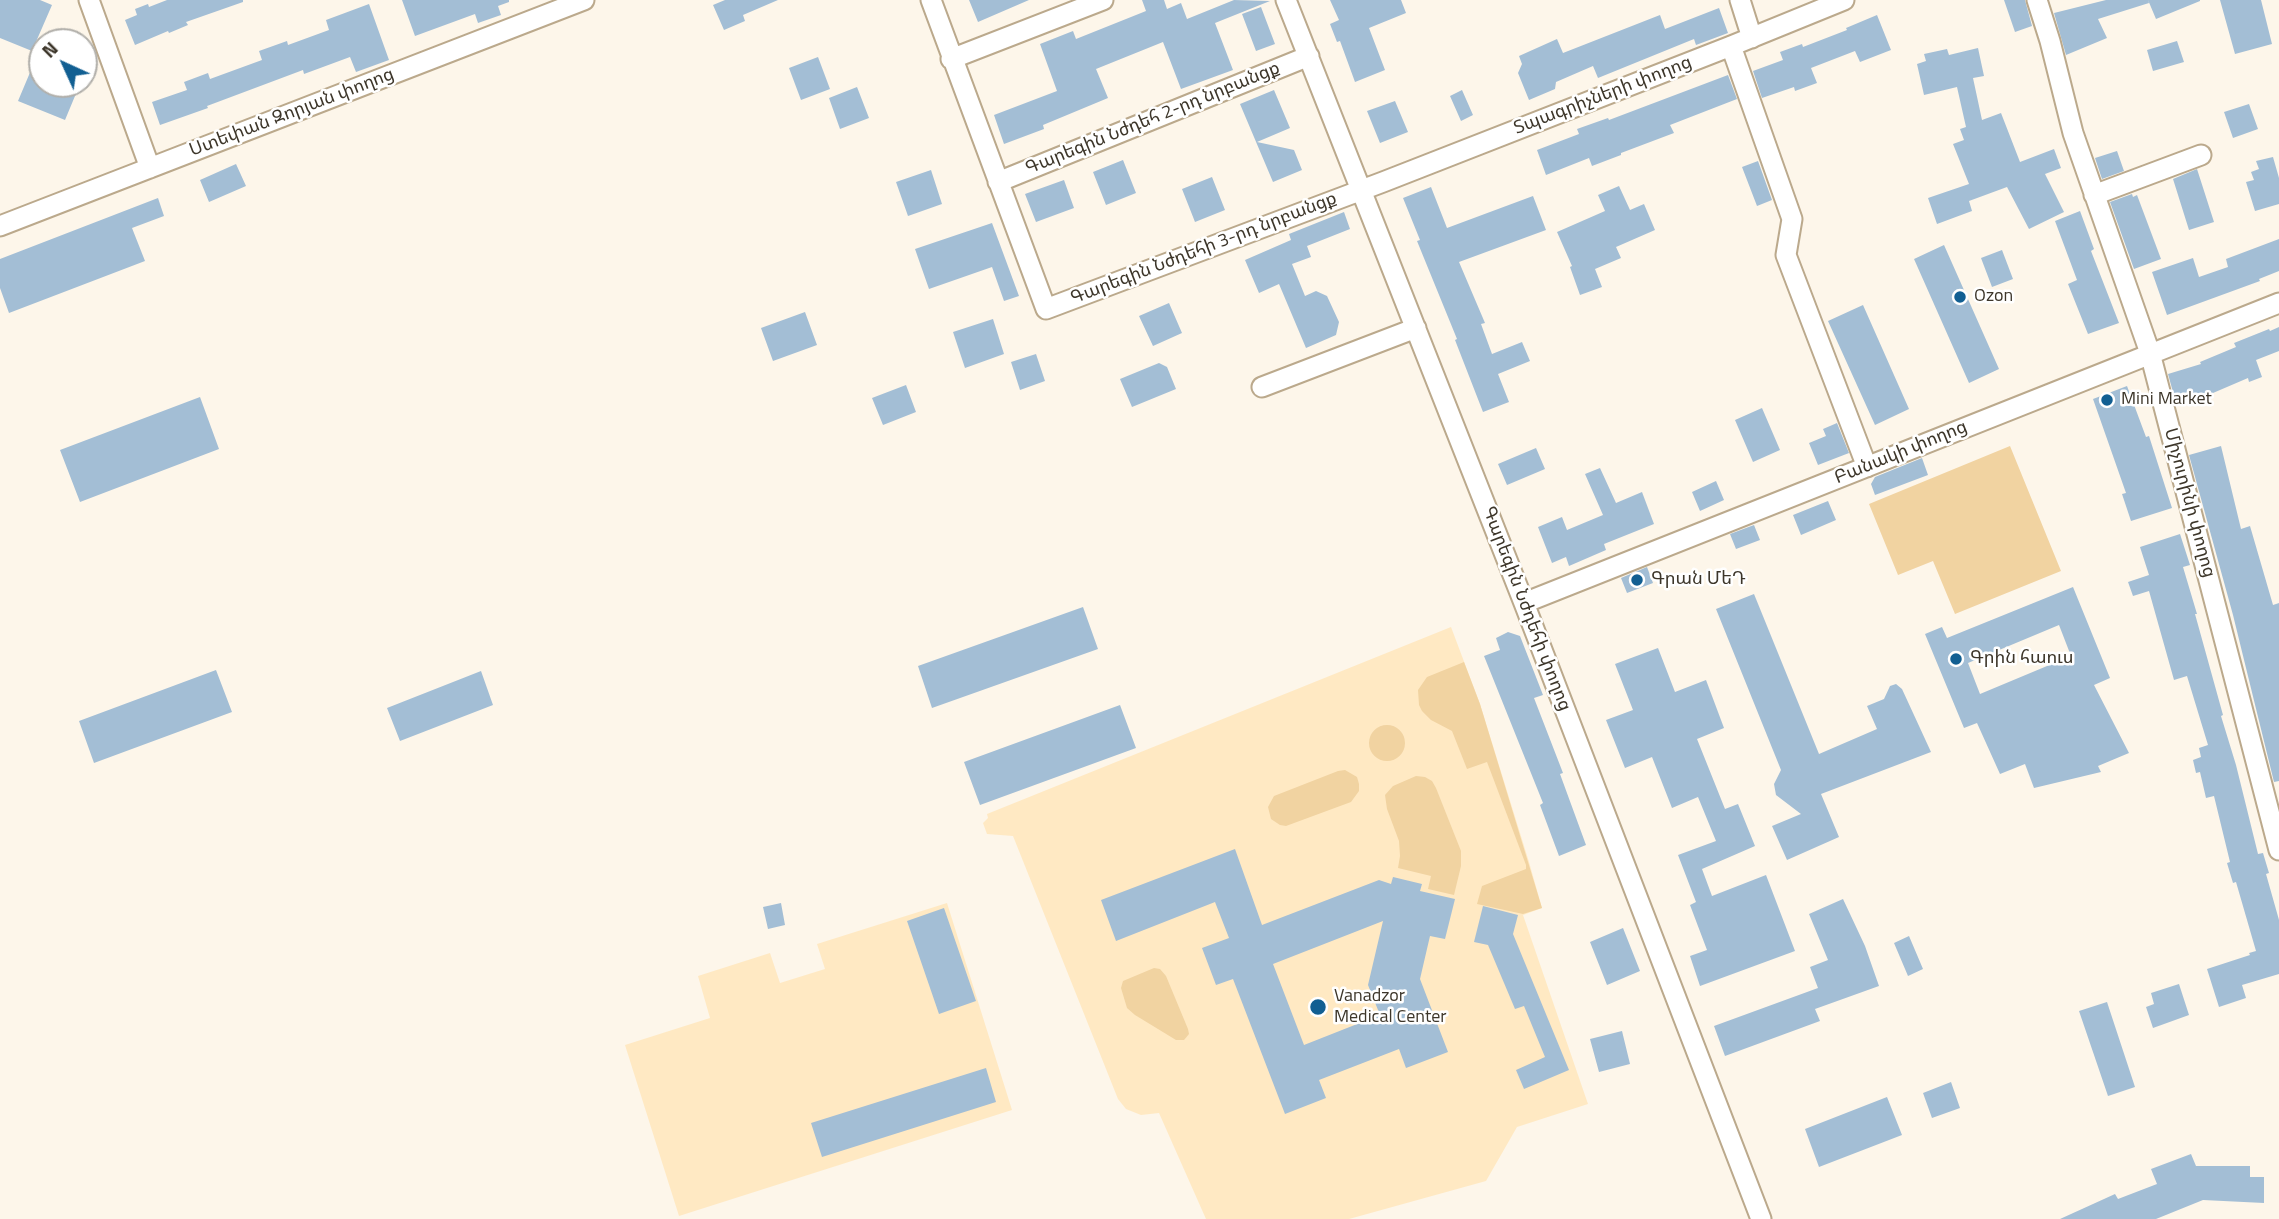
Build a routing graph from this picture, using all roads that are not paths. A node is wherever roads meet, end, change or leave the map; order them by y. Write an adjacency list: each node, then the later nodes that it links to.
1 (89, 0): 14 (street)
2 (584, 0): 14 (street, Ստեփան Զորյան փողոց)
3 (931, 0): 12 (street)
4 (1103, 0): 12 (street)
5 (1286, 0): 11 (street, Գարեգին Նժդեհի փողոց)
6 (1740, 0): 9 (street)
7 (1844, 0): 9 (street, Տպագրիչների փողոց)
8 (2037, 0): 17 (street, Միչուրինի փողոց)
9 (1752, 38): 10 (street, Տպագրիչների փողոց)
10 (1731, 46): 16 (street, Տպագրիչների փողոց); 23 (street)
11 (1309, 56): 15 (street, Գարեգին Նժդեհ 2-րդ նրբանցք); 16 (street, Գարեգին Նժդեհի փողոց)
12 (951, 59): 15 (street)
13 (2202, 155): 17 (street)
14 (150, 169): 18 (street, Ստեփան Զորյան փողոց)
15 (998, 182): 16 (street, Գարեգին Նժդեհի 3-րդ նրբանցք)
16 (1362, 190): 20 (street, Գարեգին Նժդեհի փողոց)
17 (2094, 195): 21 (street, Միչուրինի փողոց)
18 (0, 226)
19 (2279, 303): 21 (street, Բանակի փողոց)
20 (1416, 328): 22 (street); 24 (street, Գարեգին Նժդեհի փողոց)
21 (2150, 353): 23 (street, Բանակի փողոց); 25 (street, Միչուրինի փողոց)
22 (1262, 387)
23 (1867, 467): 24 (street, Բանակի փողոց)
24 (1524, 603): 26 (street, Գարեգին Նժդեհի փողոց)
25 (2279, 850)
26 (1762, 1219)

